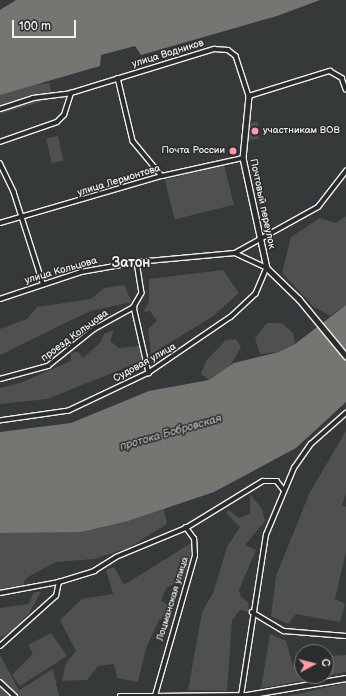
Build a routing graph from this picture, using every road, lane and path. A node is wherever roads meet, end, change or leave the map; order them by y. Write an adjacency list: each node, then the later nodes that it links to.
1 (118, 78): 3 (street, улица Водников); 4 (street, улица Водников); 10 (street)
2 (346, 89): 4 (street)
3 (71, 93): 5 (street, улица Водников); 6 (street)
4 (249, 96): 7 (street, Почтовый переулок)
5 (0, 108)
6 (0, 142)
7 (243, 158): 10 (street, улица Лермонтова); 13 (street, Почтовый переулок)
8 (0, 163): 11 (street)
9 (346, 171): 13 (street)
10 (162, 176): 11 (street, улица Лермонтова)
11 (22, 220): 12 (street, улица Лермонтова); 17 (street)
12 (0, 223)
13 (261, 237): 14 (street); 16 (street, Почтовый переулок)
14 (235, 254): 15 (street, улица Кольцова); 16 (street, улица Кольцова)
15 (137, 262): 17 (street, улица Кольцова); 19 (street)
16 (267, 268): 20 (street); 21 (street, Судовая улица)
17 (43, 282): 18 (street, улица Кольцова)
18 (0, 299)
19 (134, 307): 21 (street); 22 (street, проезд Кольцова)
20 (346, 356)
21 (149, 373): 24 (street, Судовая улица)
22 (0, 379)
23 (346, 413): 25 (street)
24 (0, 421)
25 (284, 490): 26 (street); 29 (street)
26 (186, 528): 27 (street); 36 (street, Лоцманская улица)
27 (59, 582): 28 (street); 31 (street)
28 (0, 593)
29 (252, 612): 30 (street); 37 (street)
30 (346, 636)
31 (0, 646)
32 (346, 678): 37 (street)
33 (0, 682): 34 (street)
34 (15, 696)
35 (120, 696): 36 (street)
36 (154, 696): 37 (street)
37 (241, 696)

